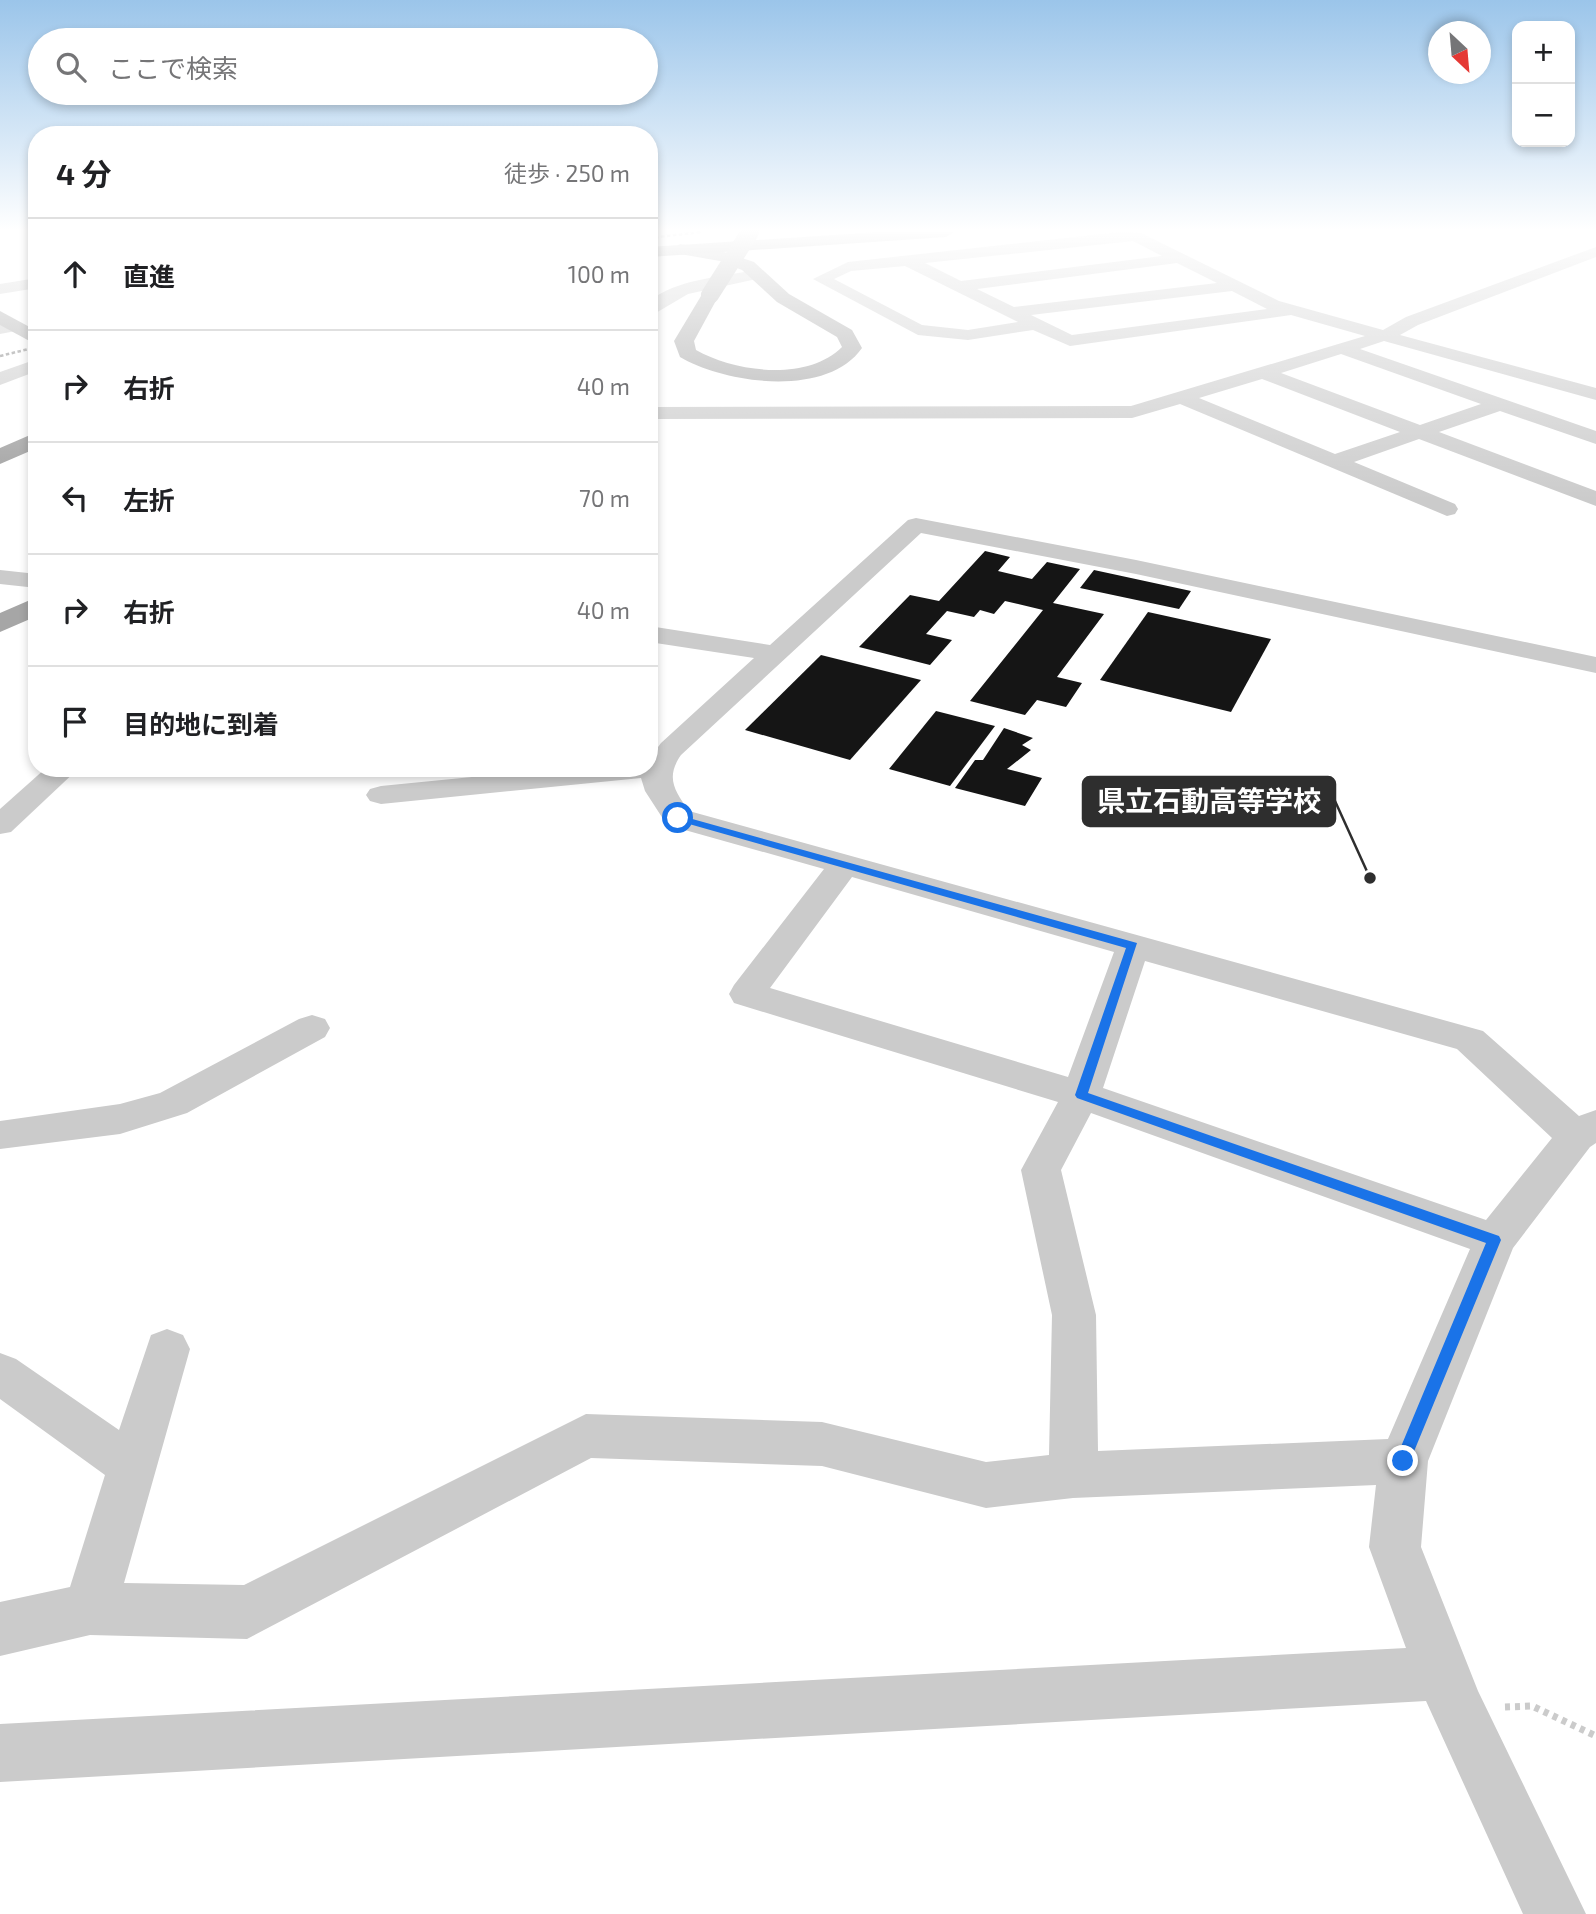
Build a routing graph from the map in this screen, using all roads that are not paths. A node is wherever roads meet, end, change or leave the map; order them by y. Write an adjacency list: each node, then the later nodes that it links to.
1 (694, 321): 2 (main road, bridge)
2 (824, 321)
3 (901, 321): 8 (street)
4 (1031, 321): 8 (street)
5 (1216, 321): 8 (street)
6 (1332, 321): 9 (street)
7 (1411, 321): 9 (street)
8 (1037, 324)
9 (1386, 335): 10 (street); 14 (street)
10 (1341, 348): 12 (street); 16 (street)
11 (28, 368): 13 (street)
12 (1261, 372): 15 (street); 18 (street)
13 (0, 379)
14 (1596, 394)
15 (1181, 397): 17 (street); 22 (street)
16 (1498, 405): 18 (street); 19 (street)
17 (658, 413)
18 (1421, 432): 22 (street); 23 (street)
19 (1596, 438)
20 (28, 443): 21 (highway)
21 (0, 457)
22 (1336, 461): 24 (street)
23 (1596, 499)
24 (1447, 509)
25 (0, 577): 26 (street)
26 (28, 580)
27 (28, 610): 28 (main road)
28 (0, 624)
29 (658, 635): 30 (street)
30 (778, 654): 31 (street); 32 (street)
31 (1596, 664)
32 (658, 767)
33 (54, 777): 37 (street)
34 (565, 777): 36 (street)
35 (656, 777): 38 (street)
36 (381, 795)
37 (0, 825)
38 (844, 865): 39 (street); 41 (street)
39 (1133, 946): 41 (street); 42 (street)
40 (312, 1028): 43 (street)
41 (1081, 1095): 44 (street); 49 (street)
42 (1586, 1131): 44 (street)
43 (1, 1137)
44 (1494, 1240): 47 (street)
45 (167, 1349): 48 (street)
46 (0, 1373): 48 (street)
47 (1403, 1461): 49 (street); 52 (street)
48 (134, 1468): 50 (street)
49 (1073, 1475): 50 (street)
50 (90, 1609): 51 (street)
51 (0, 1629)
52 (1450, 1690): 53 (street); 54 (street)
53 (0, 1753)
54 (1555, 1914)

